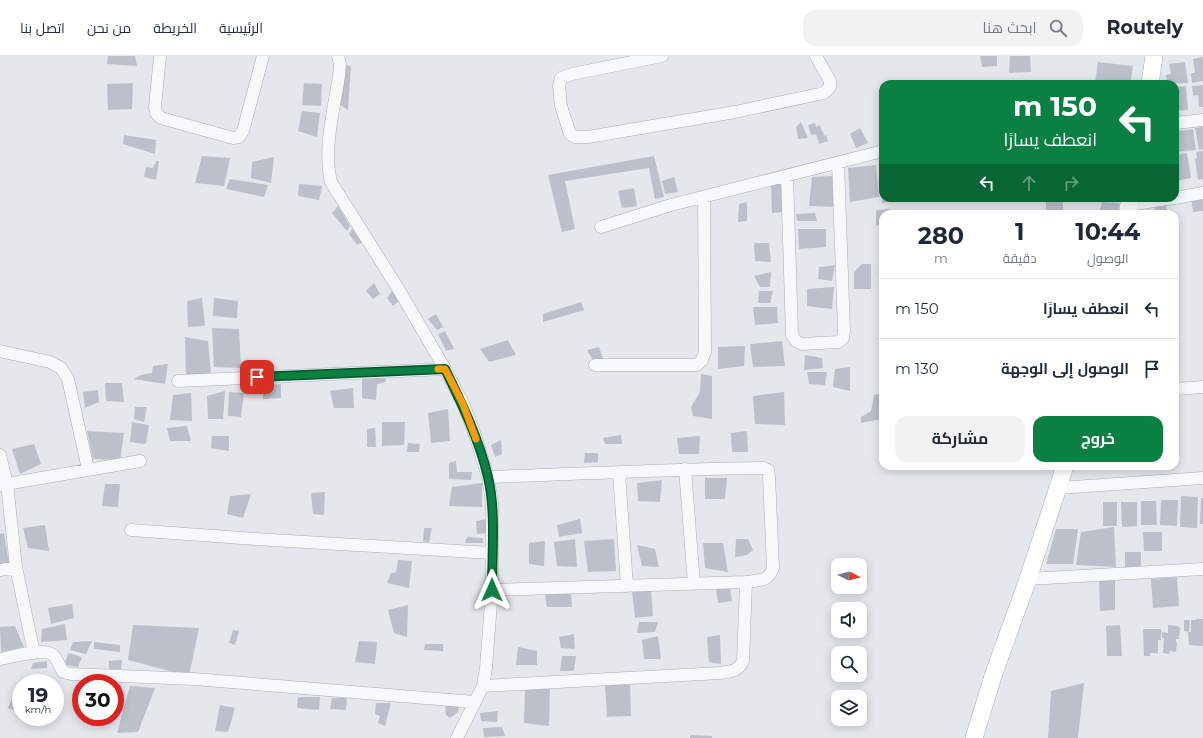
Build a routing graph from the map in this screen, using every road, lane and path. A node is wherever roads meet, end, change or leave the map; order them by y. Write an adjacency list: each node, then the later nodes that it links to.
1 (160, 56): 2 (street)
2 (263, 56)
3 (338, 56): 21 (street)
4 (662, 56): 5 (street)
5 (816, 56)
6 (1154, 56): 7 (street)
7 (1151, 80)
8 (1203, 120): 9 (street)
9 (1179, 123)
10 (879, 152): 11 (street)
11 (838, 163): 12 (street); 12 (street)
12 (787, 176): 14 (street)
13 (1203, 193): 15 (street)
14 (704, 197): 18 (street); 20 (street)
15 (1179, 197)
16 (1152, 202): 17 (street)
17 (1129, 206)
18 (600, 227)
19 (0, 350): 28 (street)
20 (595, 365)
21 (445, 369): 22 (street); 31 (street)
22 (178, 381)
23 (1203, 387): 24 (street)
24 (1179, 389)
25 (0, 455): 33 (street)
26 (140, 461): 28 (street)
27 (685, 469): 30 (street); 41 (street); 42 (street)
28 (88, 470): 33 (street)
29 (1064, 470): 34 (street)
30 (619, 473): 31 (street); 43 (street)
31 (488, 477): 36 (street)
32 (1203, 478): 34 (street)
33 (3, 485): 37 (street)
34 (1059, 488): 40 (street)
35 (131, 530): 36 (street)
36 (492, 553): 44 (street)
37 (16, 567): 39 (street); 45 (street)
38 (1203, 569): 40 (street)
39 (0, 570)
40 (1028, 579): 50 (street)
41 (746, 582): 42 (street); 47 (street)
42 (694, 584): 43 (street)
43 (628, 586): 44 (street)
44 (492, 590): 47 (street)
45 (34, 652): 46 (street); 48 (street)
46 (0, 659)
47 (482, 686): 48 (street)
48 (475, 702): 49 (street)
49 (457, 738)
50 (974, 738)

